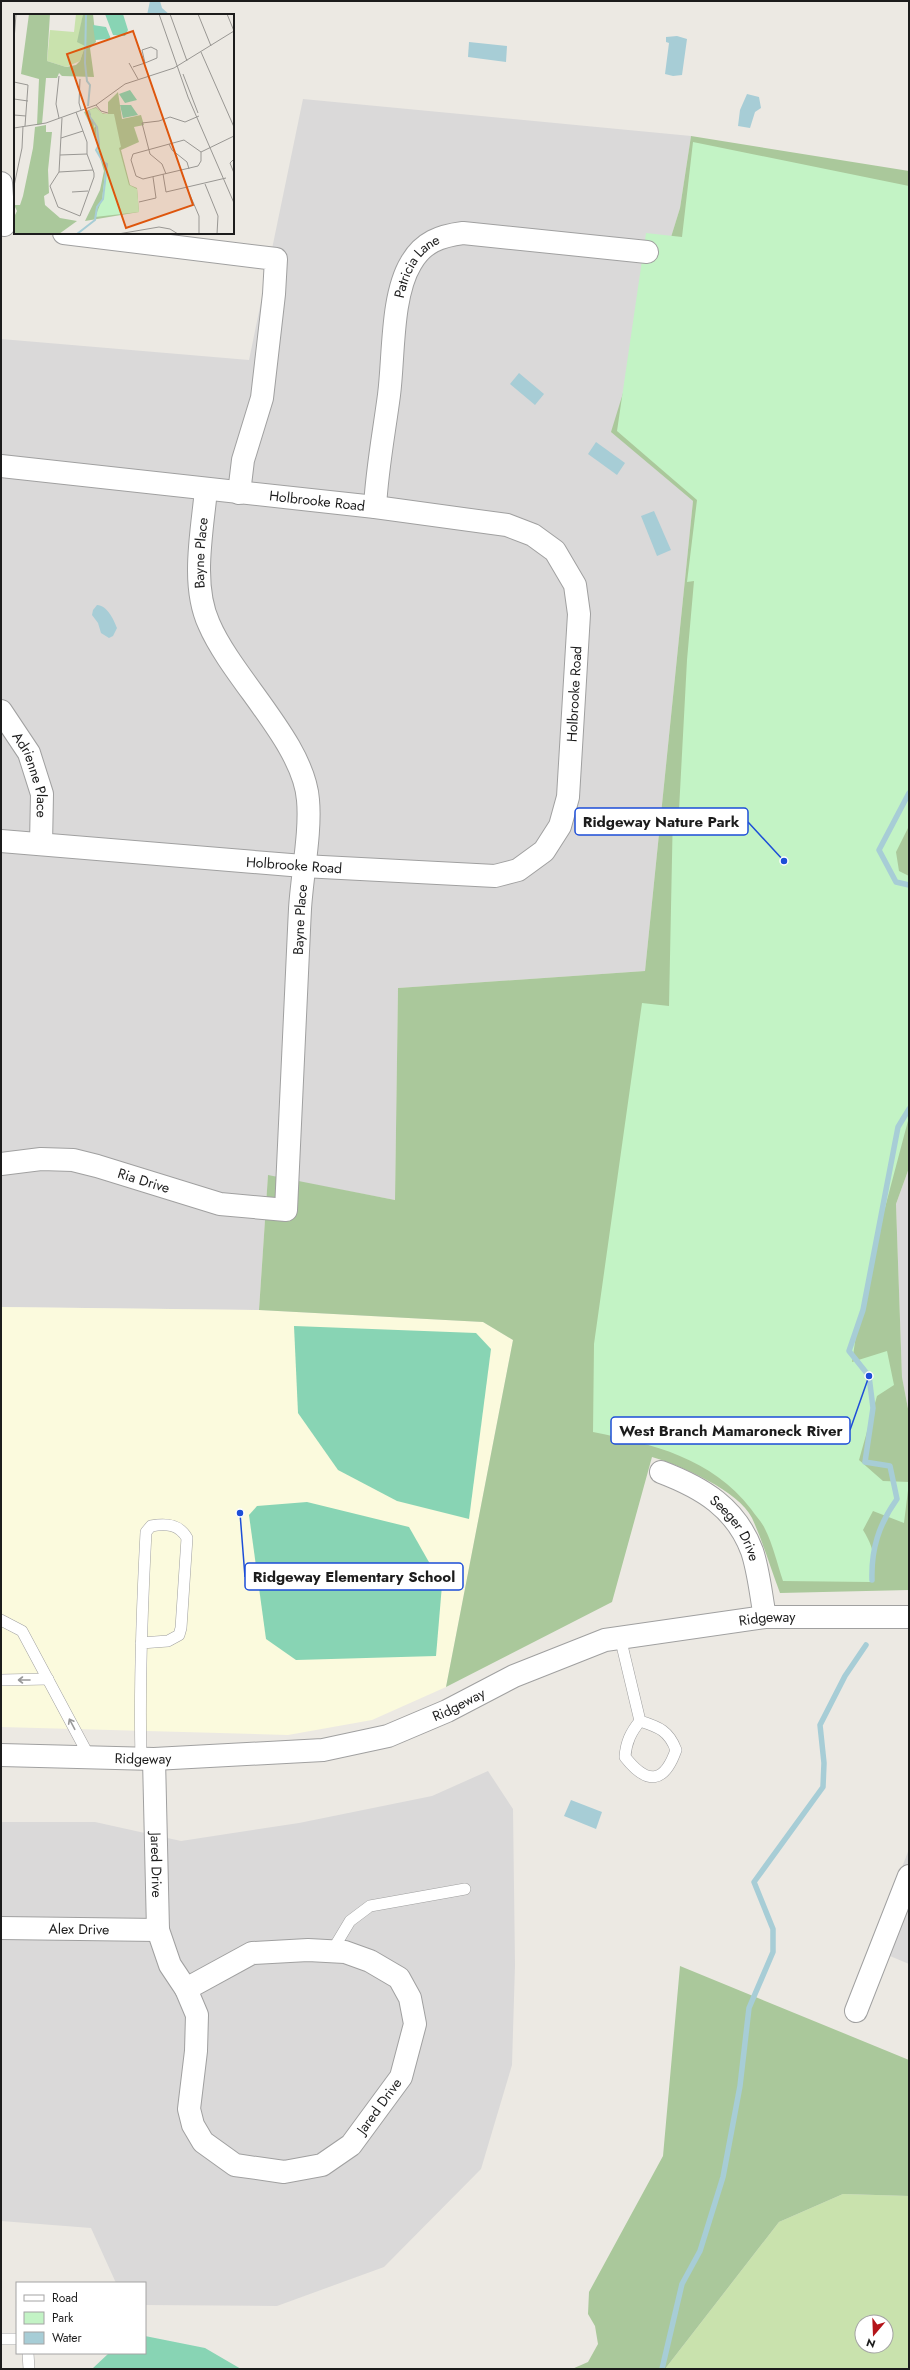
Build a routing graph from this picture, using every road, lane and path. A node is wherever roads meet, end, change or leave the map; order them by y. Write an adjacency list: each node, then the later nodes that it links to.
1 (1, 183): 2 (street)
2 (7, 226)
3 (72, 234): 7 (street)
4 (648, 252): 8 (street, Patricia Lane)
5 (1, 466): 6 (street, Holbrooke Road)
6 (206, 490): 7 (street, Holbrooke Road); 12 (street, Bayne Place)
7 (239, 493): 8 (street, Holbrooke Road)
8 (375, 507): 12 (street, Holbrooke Road)
9 (1, 711): 11 (street, Adrienne Place)
10 (1, 842): 11 (street, Holbrooke Road)
11 (41, 844): 12 (street, Holbrooke Road)
12 (302, 866): 14 (street, Bayne Place)
13 (1, 1164): 14 (street, Ria Drive)
14 (286, 1210)
15 (661, 1472): 16 (street, Seeger Drive)
16 (765, 1617): 17 (street, Ridgeway); 19 (street, Ridgeway)
17 (909, 1617)
18 (1, 1620): 22 (lane)
19 (620, 1638): 23 (lane); 26 (street, Ridgeway)
20 (141, 1643): 20 (lane); 26 (lane)
21 (1, 1680): 22 (lane, one-way to 21)
22 (48, 1680): 25 (lane, one-way to 22)
23 (640, 1721): 23 (lane)
24 (1, 1755): 25 (street, Ridgeway)
25 (90, 1759): 26 (street, Ridgeway)
26 (147, 1759): 30 (street, Jared Drive)
27 (909, 1876): 33 (street)
28 (465, 1889): 31 (lane)
29 (1, 1928): 30 (street, Alex Drive)
30 (158, 1930): 32 (street, Jared Drive)
31 (332, 1951): 32 (street, Jared Drive); 32 (street, Jared Drive)
32 (186, 1989)
33 (856, 2011)
34 (1, 2339): 35 (lane)
35 (16, 2340)
36 (28, 2354): 37 (lane)
37 (29, 2369)

